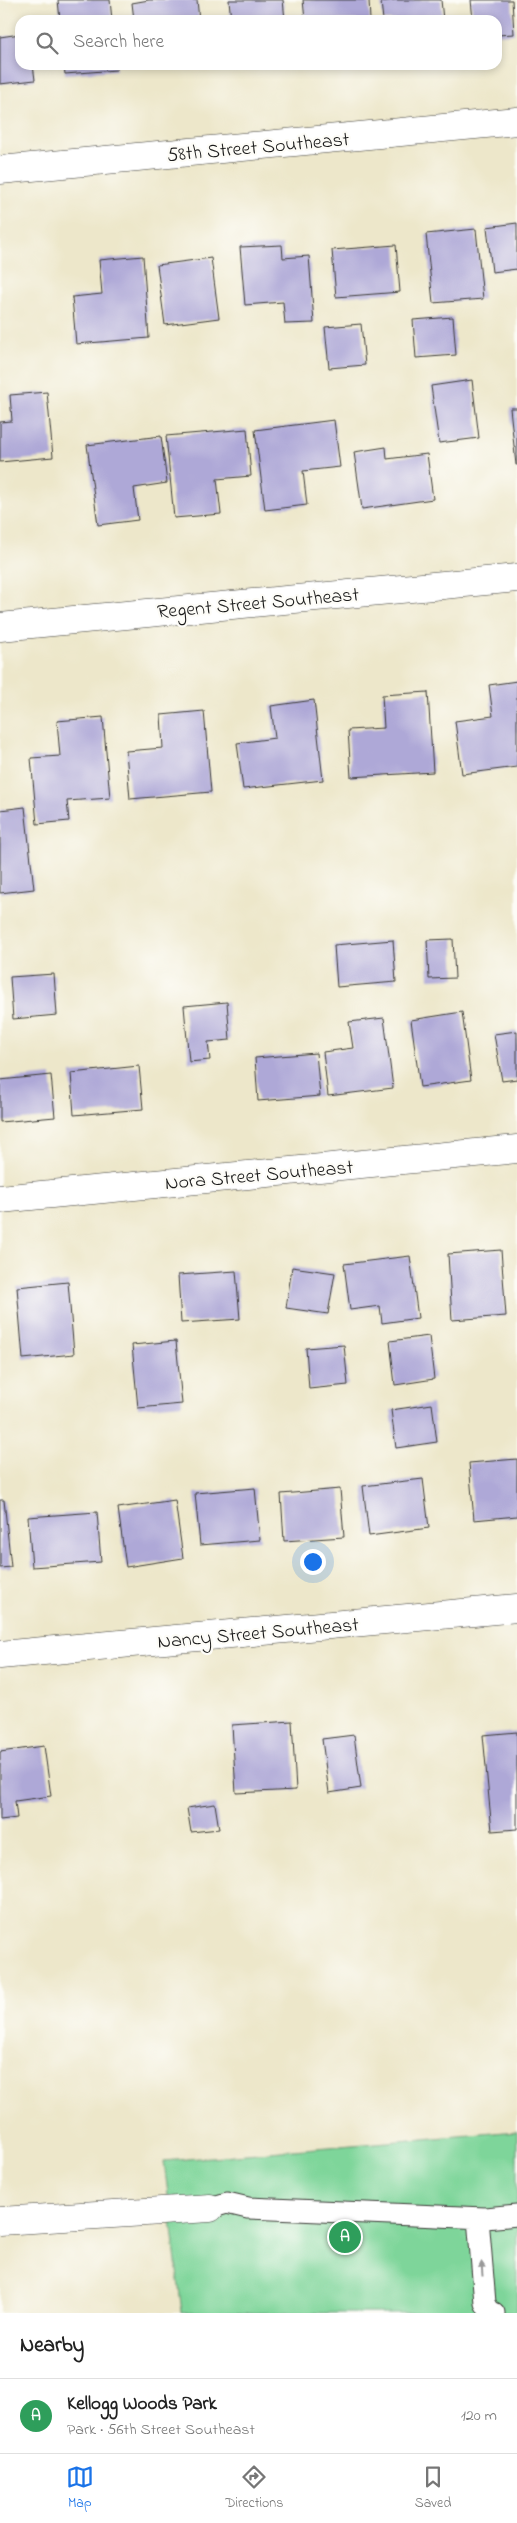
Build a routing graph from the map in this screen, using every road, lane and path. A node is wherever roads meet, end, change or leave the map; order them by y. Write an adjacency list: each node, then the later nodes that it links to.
1 (517, 121): 2 (street, 58th Street Southeast)
2 (0, 170)
3 (517, 578): 4 (street, Regent Street Southeast)
4 (0, 627)
5 (517, 1149): 6 (street, Nora Street Southeast)
6 (0, 1199)
7 (517, 1608): 8 (street, Nancy Street Southeast)
8 (0, 1655)
9 (210, 2208): 11 (lane); 12 (street)
10 (517, 2215): 11 (lane)
11 (478, 2218): 13 (lane, one-way to 11)
12 (0, 2221)
13 (494, 2313)

